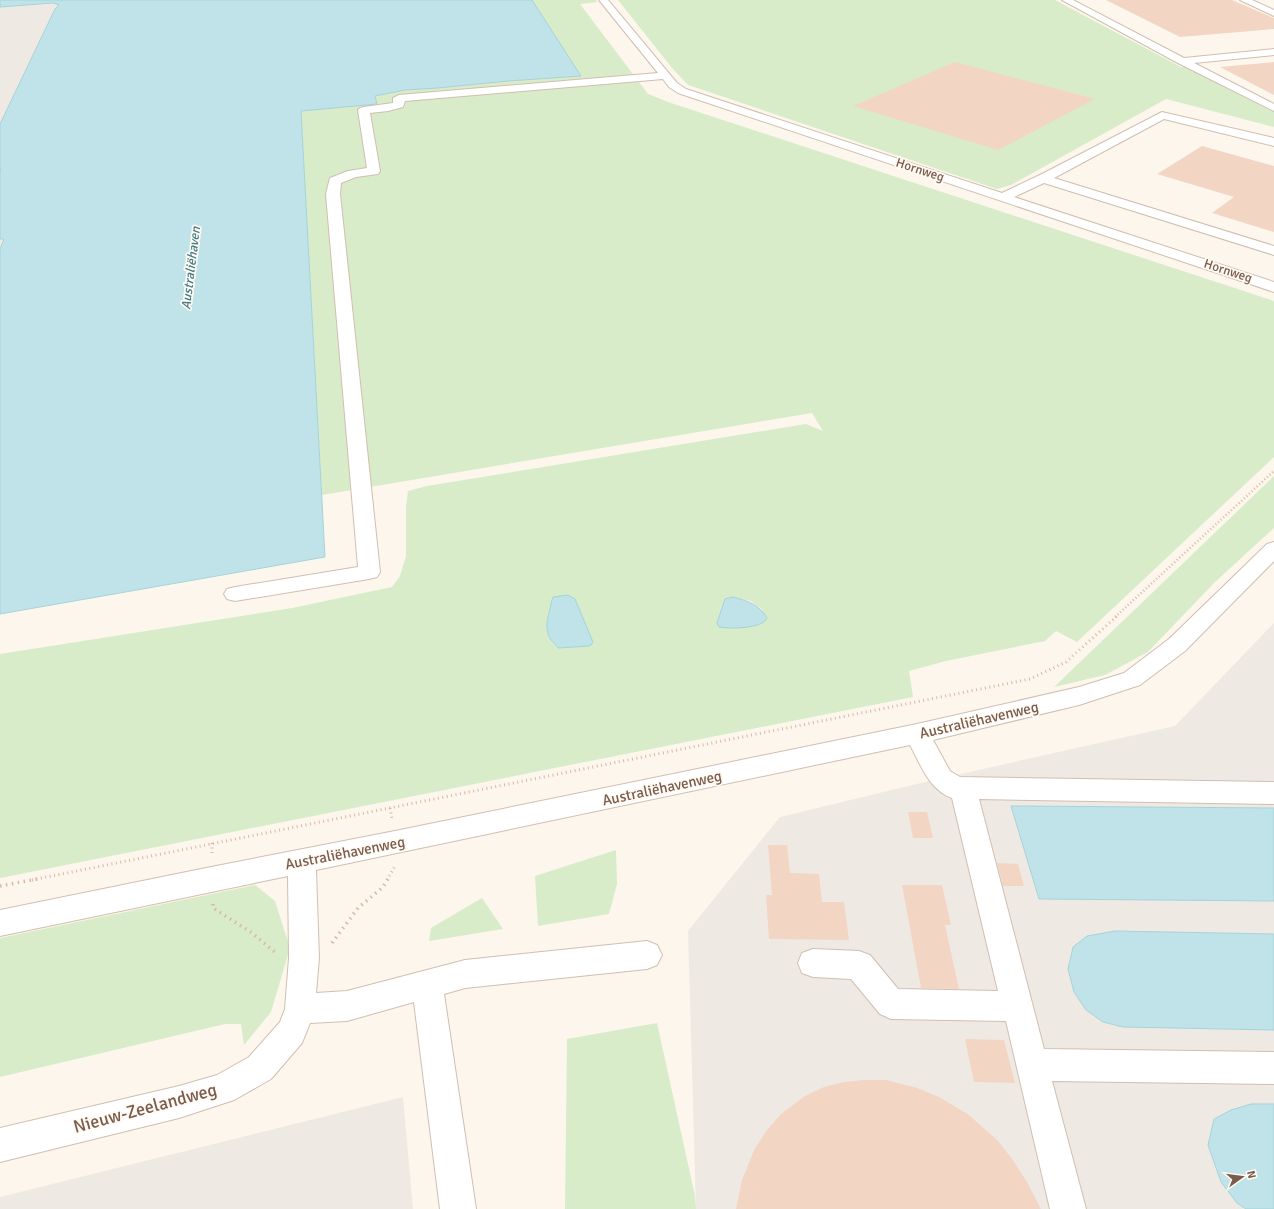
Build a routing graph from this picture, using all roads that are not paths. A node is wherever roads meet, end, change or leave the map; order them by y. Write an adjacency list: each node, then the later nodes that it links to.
1 (603, 0): 7 (street, Hornweg)
2 (1066, 0): 6 (street)
3 (1244, 0): 4 (street)
4 (1274, 13)
5 (1274, 52): 6 (street)
6 (1182, 61): 8 (street)
7 (665, 76): 11 (street, Hornweg); 17 (street)
8 (1274, 108)
9 (1274, 142): 10 (street)
10 (1043, 179): 11 (street); 12 (street)
11 (1003, 197): 14 (street, Hornweg)
12 (1259, 246): 13 (street); 14 (street)
13 (1274, 251)
14 (1228, 272): 15 (street, Hornweg)
15 (1274, 287)
16 (1274, 549): 18 (street, Australiëhavenweg)
17 (235, 594)
18 (916, 734): 19 (street); 21 (street, Australiëhavenweg)
19 (963, 788): 20 (street); 26 (street)
20 (1274, 793)
21 (302, 862): 22 (street, Australiëhavenweg); 27 (street, Nieuw-Zeelandweg)
22 (0, 923)
23 (647, 955): 25 (street)
24 (813, 963): 26 (street)
25 (427, 984): 27 (street); 31 (street)
26 (1017, 1006): 28 (street)
27 (300, 1009): 30 (street, Nieuw-Zeelandweg)
28 (1032, 1065): 29 (street); 32 (street)
29 (1274, 1068)
30 (0, 1145)
31 (458, 1209)
32 (1068, 1209)

